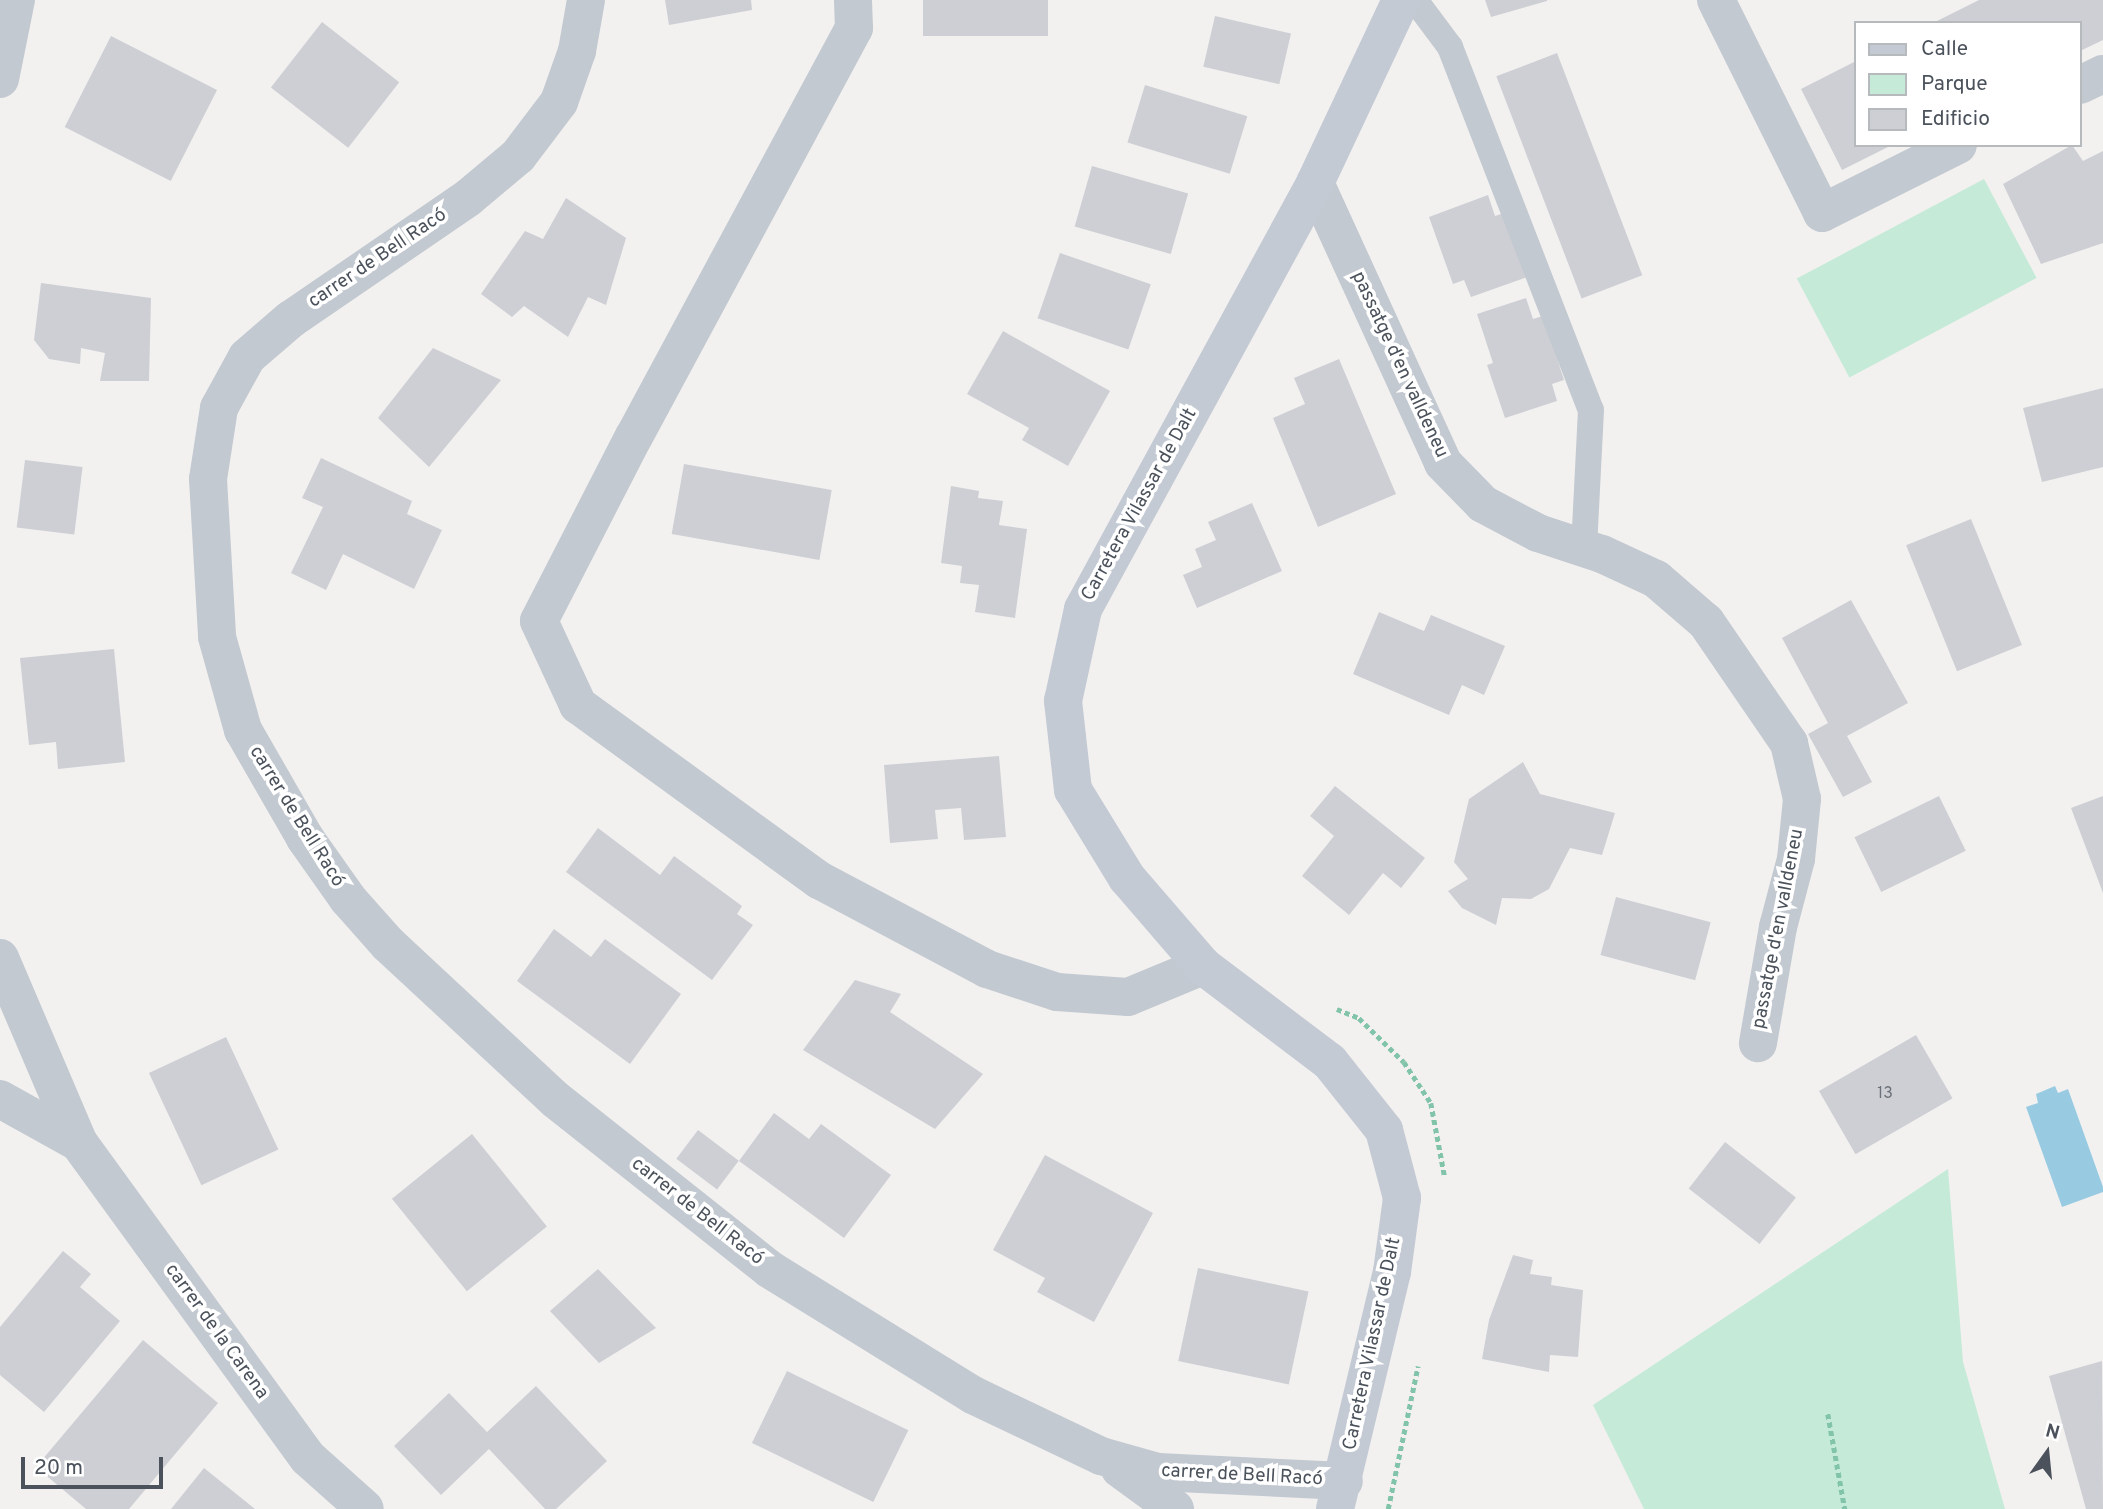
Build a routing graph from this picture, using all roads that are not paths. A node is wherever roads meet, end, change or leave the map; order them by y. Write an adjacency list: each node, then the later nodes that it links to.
1 (16, 0): 8 (street)
2 (586, 0): 18 (street, carrer de Bell Racó)
3 (853, 0): 14 (street)
4 (1401, 0): 11 (street, Carretera Vilassar de Dalt)
5 (1415, 0): 12 (lane)
6 (1716, 0): 10 (street)
7 (2103, 74): 9 (street)
8 (0, 79)
9 (2082, 84)
10 (1954, 147)
11 (1315, 183): 12 (street, passatge d'en valldeneu); 14 (street, Carretera Vilassar de Dalt)
12 (1584, 548): 15 (street, passatge d'en valldeneu)
13 (0, 958): 17 (street)
14 (1203, 966): 19 (street, Carretera Vilassar de Dalt)
15 (1758, 1043)
16 (0, 1099): 17 (street)
17 (79, 1143): 20 (street, carrer de la Carena)
18 (1101, 1456): 19 (street, carrer de Bell Racó); 21 (street, carrer de Bell Racó)
19 (1339, 1495)
20 (365, 1509)
21 (1175, 1509)

